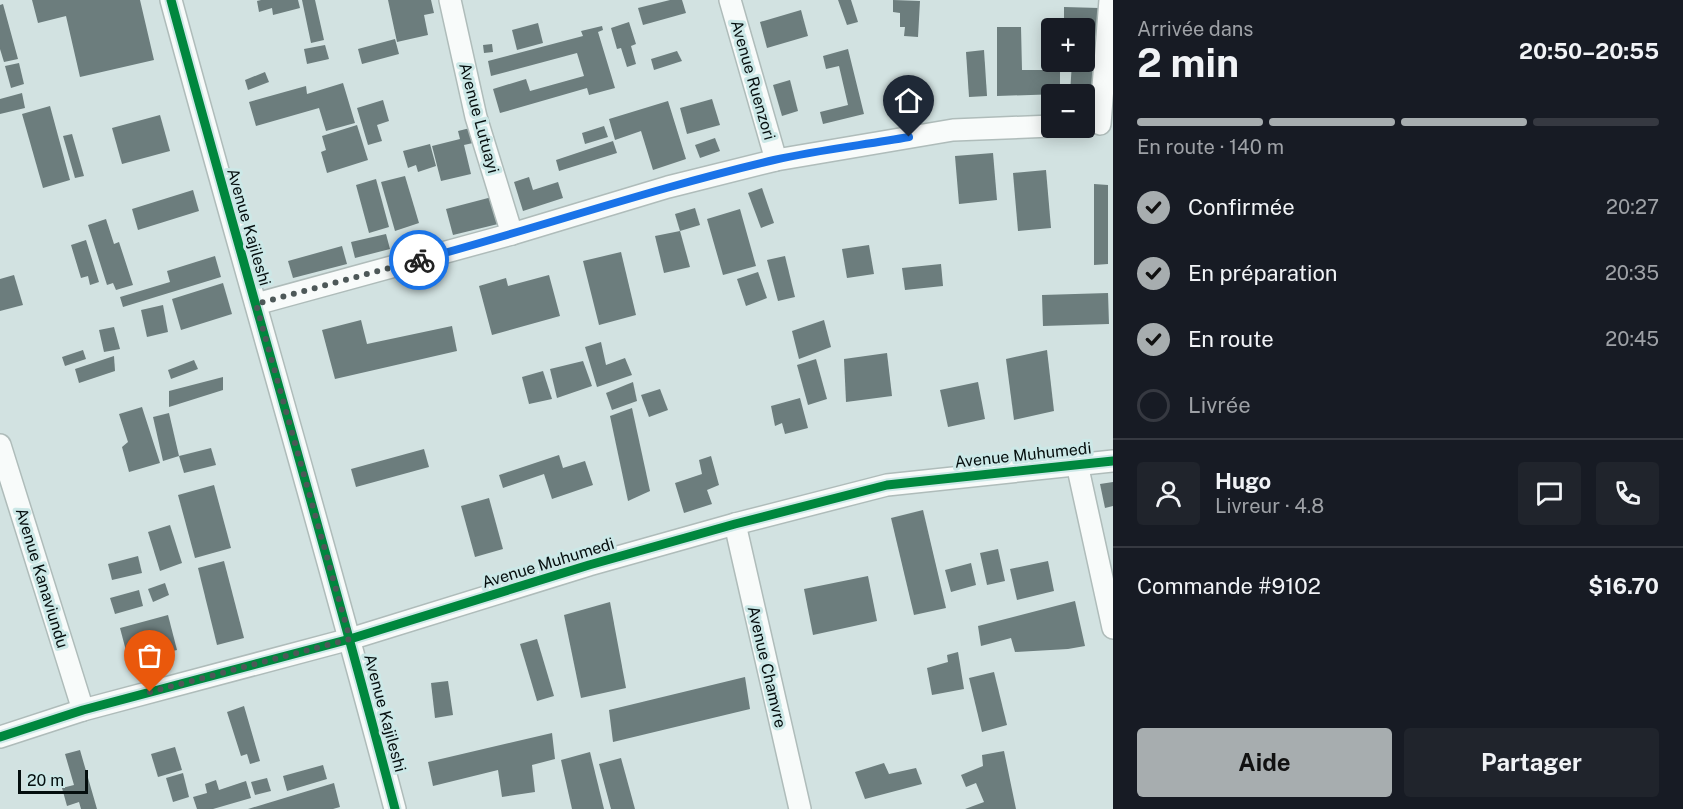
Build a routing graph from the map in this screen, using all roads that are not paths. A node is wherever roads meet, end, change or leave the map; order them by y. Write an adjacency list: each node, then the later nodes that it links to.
1 (171, 0): 9 (street, Avenue Kajileshi)
2 (450, 0): 8 (street, Avenue Lutuayi)
3 (730, 0): 7 (street, Avenue Ruenzori)
4 (1110, 0): 5 (street)
5 (1099, 124)
6 (1041, 126): 7 (street)
7 (776, 160): 8 (street)
8 (512, 234): 9 (street)
9 (256, 304): 15 (street, Avenue Kajileshi)
10 (0, 445): 16 (street, Avenue Kanaviundu)
11 (1113, 461): 12 (street, Avenue Muhumedi)
12 (1077, 464): 13 (street, Avenue Muhumedi); 14 (street)
13 (735, 524): 15 (street, Avenue Muhumedi); 19 (street, Avenue Chamvre)
14 (1113, 628)
15 (350, 639): 16 (street, Avenue Muhumedi); 18 (street, Avenue Kajileshi)
16 (83, 710): 17 (street, Avenue Muhumedi)
17 (0, 737)
18 (394, 809)
19 (800, 809)

